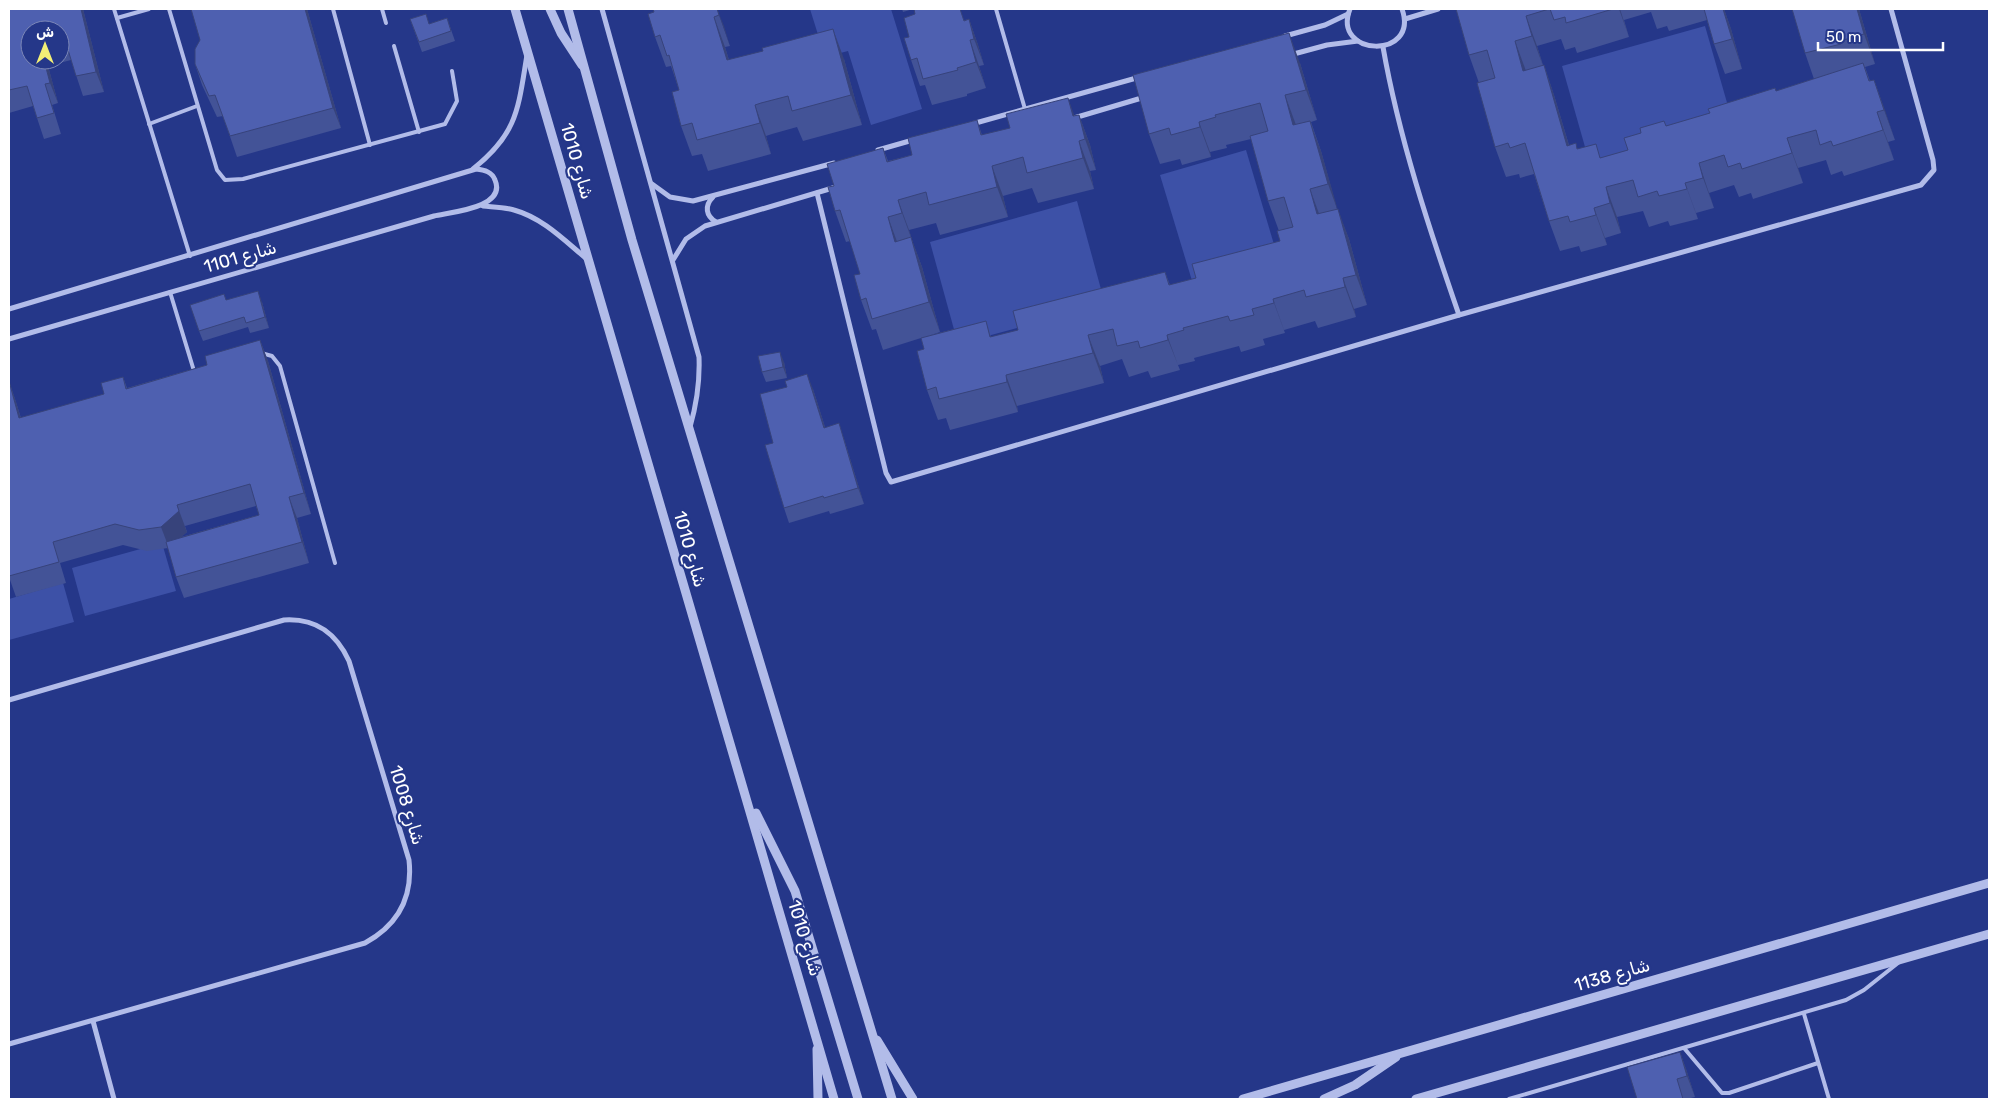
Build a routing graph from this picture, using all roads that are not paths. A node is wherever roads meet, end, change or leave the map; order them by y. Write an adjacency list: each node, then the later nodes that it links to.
1 (114, 9): 15 (lane)
2 (150, 9): 15 (lane)
3 (169, 9): 28 (lane)
4 (333, 9): 35 (lane)
5 (382, 9): 17 (lane)
6 (515, 9): 22 (street, شارع 1010)
7 (550, 9): 24 (street)
8 (568, 9): 24 (street, شارع 1010)
9 (602, 9): 39 (street)
10 (996, 9): 29 (lane)
11 (1402, 9): 16 (street)
12 (1438, 9): 16 (street)
13 (1891, 9): 50 (street)
14 (1349, 11): 18 (street); 19 (street)
15 (117, 18): 31 (lane)
16 (1405, 19): 21 (street)
17 (386, 22)
18 (1278, 38)
19 (1358, 41): 21 (street); 23 (street)
20 (394, 46): 33 (lane)
21 (1383, 47): 50 (street)
22 (527, 52): 38 (street, شارع 1101); 46 (street, شارع 1010)
23 (1287, 56)
24 (585, 70): 56 (street, شارع 1010)
25 (452, 71): 33 (lane)
26 (1142, 76): 29 (street)
27 (1154, 95): 30 (street)
28 (197, 106): 31 (lane); 35 (lane)
29 (1025, 109): 32 (street)
30 (1064, 121)
31 (149, 124): 45 (lane)
32 (967, 125)
33 (419, 132): 35 (lane)
34 (923, 138): 36 (street)
35 (370, 145)
36 (867, 154)
37 (838, 162): 42 (street)
38 (471, 171): 43 (street, شارع 1101); 45 (street, شارع 1101)
39 (652, 184): 42 (street); 47 (street)
40 (844, 185): 41 (street)
41 (817, 193): 44 (street); 50 (street)
42 (713, 197): 44 (street)
43 (480, 205): 46 (street, شارع 1101); 48 (street, شارع 1101)
44 (716, 222): 47 (street)
45 (190, 256): 49 (street, شارع 1101)
46 (588, 260): 59 (street, شارع 1010)
47 (673, 260): 56 (street)
48 (170, 292): 51 (street, شارع 1101); 54 (lane)
49 (9, 309)
50 (1459, 315)
51 (9, 339)
52 (253, 355): 57 (lane)
53 (203, 369): 54 (lane)
54 (194, 371): 55 (lane)
55 (185, 374)
56 (690, 428): 67 (street, شارع 1010)
57 (335, 563)
58 (9, 700): 66 (street, شارع 1008)
59 (746, 793): 68 (street, شارع 1010); 76 (street)
60 (1989, 878): 62 (lane)
61 (1989, 883): 62 (street, شارع 1138)
62 (1977, 886): 71 (street, شارع 1138)
63 (1989, 934): 64 (street)
64 (1904, 958): 65 (lane); 81 (street)
65 (1804, 1014): 70 (lane); 72 (lane)
66 (93, 1021): 69 (street, شارع 1008); 73 (street)
67 (869, 1028): 77 (street, شارع 1010); 78 (street)
68 (817, 1034): 74 (street); 75 (street, شارع 1010)
69 (9, 1044)
70 (1684, 1048): 72 (lane); 82 (lane)
71 (1402, 1053): 79 (street, شارع 1138); 80 (street)
72 (1818, 1063): 83 (lane)
73 (114, 1099)
74 (818, 1099)
75 (834, 1099)
76 (858, 1099)
77 (892, 1099)
78 (914, 1099)
79 (1243, 1099)
80 (1324, 1099)
81 (1416, 1099)
82 (1509, 1099)
83 (1829, 1099)

